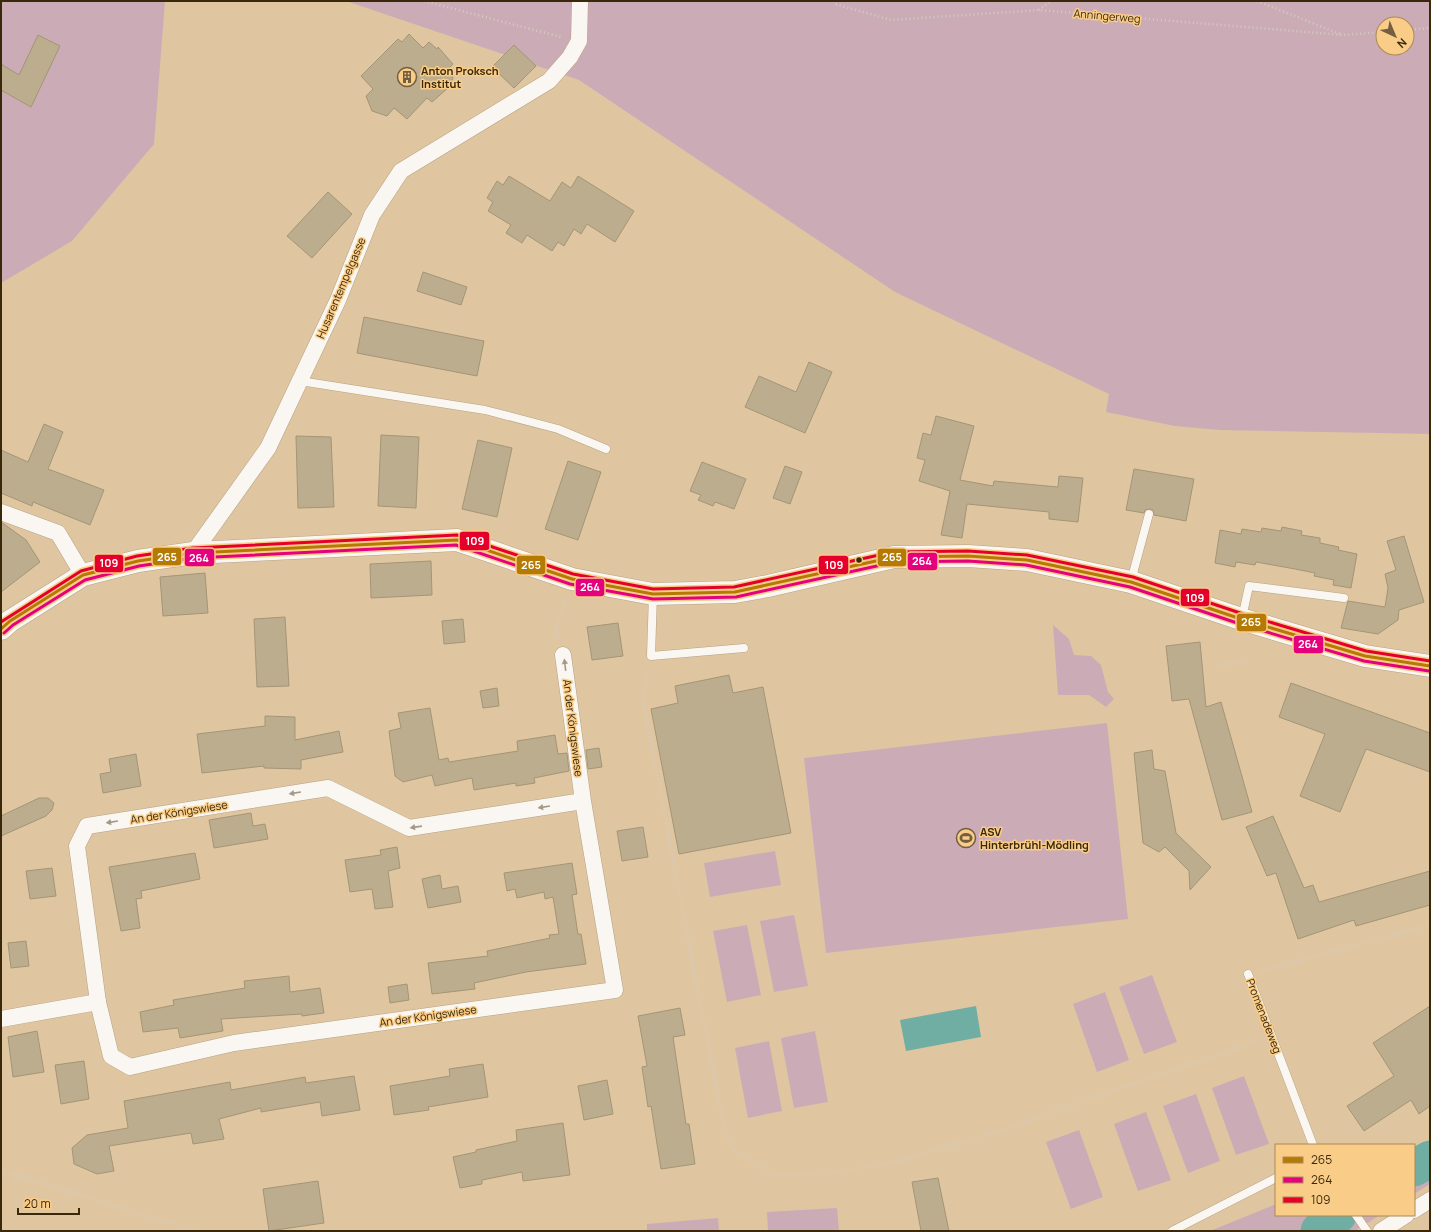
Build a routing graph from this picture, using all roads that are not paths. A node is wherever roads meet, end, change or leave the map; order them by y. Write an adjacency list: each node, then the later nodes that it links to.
1 (580, 1): 2 (street, Husarentempelgasse)
2 (300, 381): 3 (lane); 6 (street, Husarentempelgasse)
3 (606, 449)
4 (1, 512): 7 (street)
5 (1149, 514): 8 (lane)
6 (193, 553): 7 (main road); 9 (main road)
7 (83, 575): 12 (main road)
8 (1131, 582): 9 (main road); 11 (main road)
9 (654, 594): 13 (lane)
10 (1344, 598): 11 (lane)
11 (1241, 619): 15 (main road)
12 (1, 629)
13 (744, 648)
14 (563, 655): 16 (street, An der Königswiese, one-way to 14)
15 (1430, 666)
16 (582, 801): 18 (street, An der Königswiese, one-way to 18); 18 (street, An der Königswiese)
17 (1248, 974): 20 (lane, Promenadeweg)
18 (98, 1002): 19 (street)
19 (1, 1019)
20 (1313, 1144)
21 (1275, 1179): 27 (lane)
22 (1430, 1200): 23 (street)
23 (1415, 1209)
24 (1357, 1216): 26 (lane)
25 (1404, 1216): 26 (street)
26 (1371, 1230)
27 (1172, 1231)

